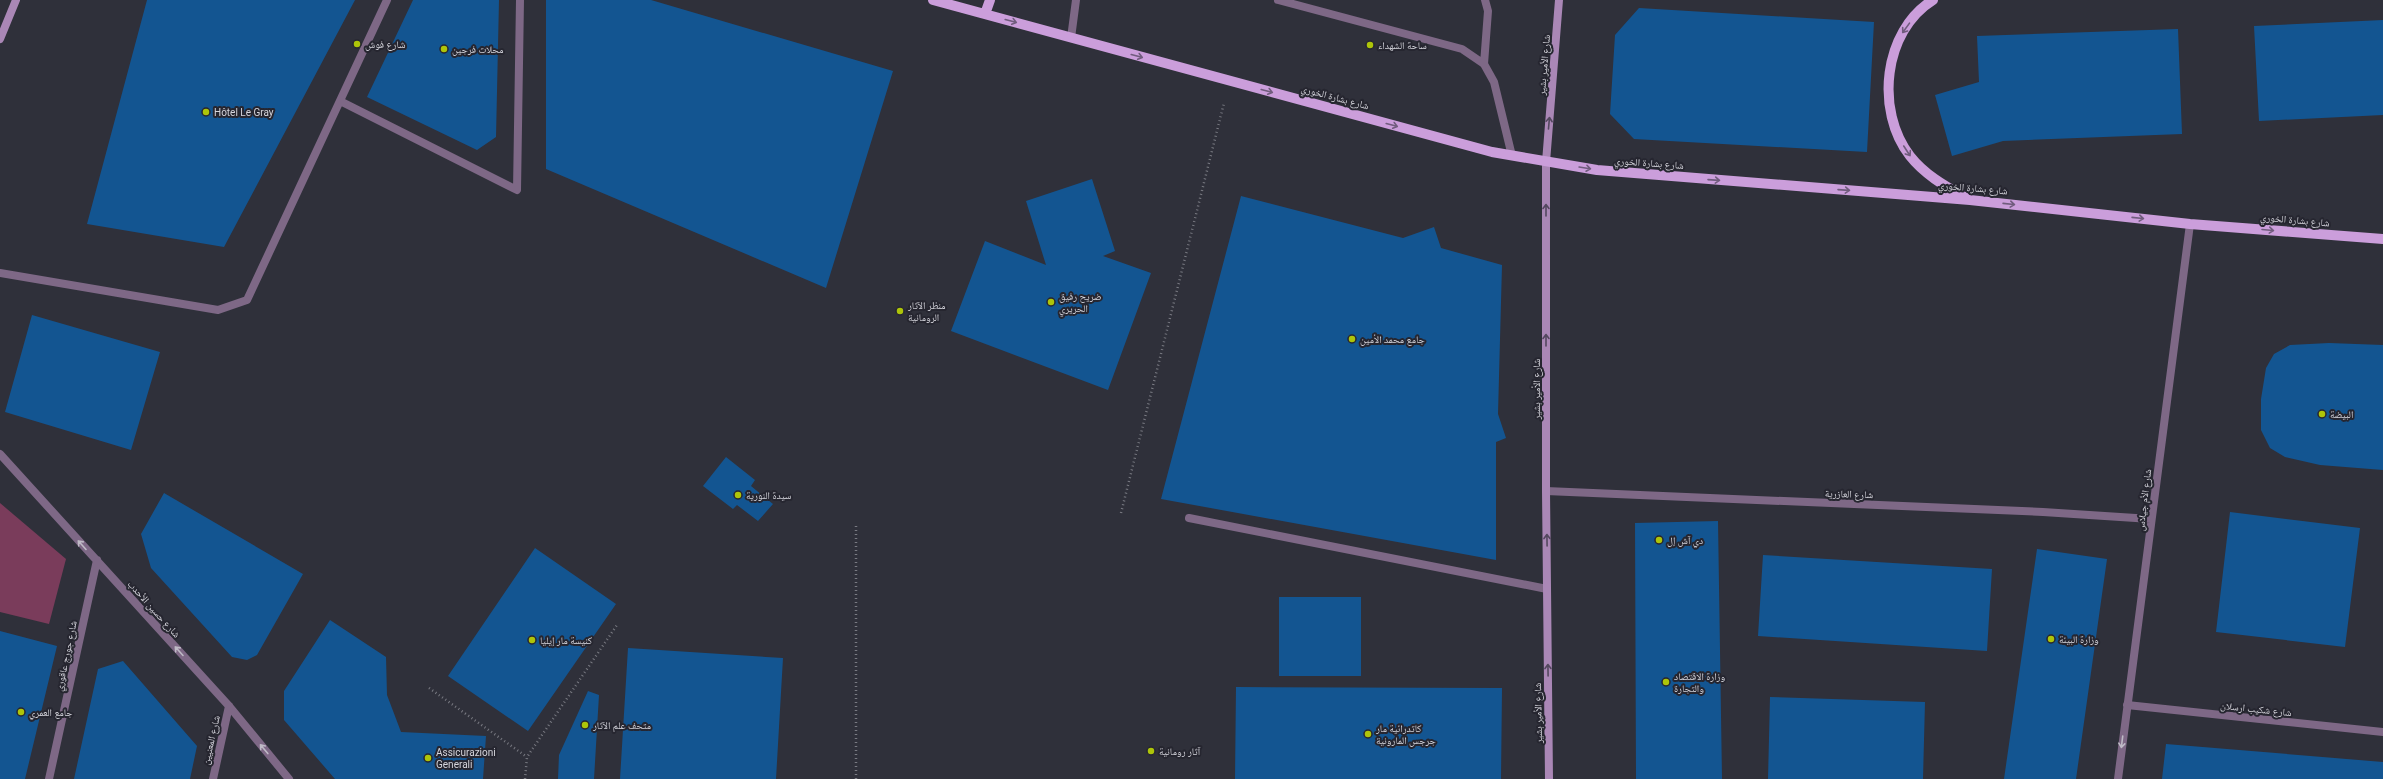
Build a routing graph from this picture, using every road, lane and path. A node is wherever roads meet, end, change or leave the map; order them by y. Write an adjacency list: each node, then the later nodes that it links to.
1 (16, 0): 13 (street)
2 (387, 0): 16 (street)
3 (520, 0): 16 (street)
4 (933, 0): 11 (main road, شارع بشارة الخوري)
5 (990, 0): 11 (main road)
6 (1076, 0): 12 (street)
7 (1278, 0): 14 (street)
8 (1485, 0): 14 (street)
9 (1559, 0): 18 (street, شارع الأمير بشير, one-way to 9)
10 (1933, 0): 19 (main road, one-way to 19)
11 (985, 14): 12 (main road, شارع بشارة الخوري, one-way to 12)
12 (1071, 38): 15 (main road, شارع بشارة الخوري, one-way to 15)
13 (0, 39)
14 (1484, 64): 17 (street)
15 (1229, 81): 17 (main road, شارع بشارة الخوري, one-way to 17); 25 (path)
16 (340, 100): 22 (street)
17 (1512, 156): 18 (main road, شارع بشارة الخوري)
18 (1546, 162): 19 (main road, شارع بشارة الخوري, one-way to 19); 24 (street, شارع الأمير بشير, one-way to 18)
19 (1970, 200): 20 (main road, شارع بشارة الخوري, one-way to 20)
20 (2190, 224): 21 (main road, شارع بشارة الخوري, one-way to 21); 27 (street, شارع الأم جيلاس)
21 (2383, 239)
22 (0, 273)
23 (0, 454): 29 (street, شارع حسين الأحدب, one-way to 23)
24 (1546, 491): 27 (street, شارع العازرية); 30 (street, شارع الأمير بشير, one-way to 24)
25 (1121, 513)
26 (1189, 518): 30 (street)
27 (2152, 519): 33 (street, شارع الأم جيلاس)
28 (856, 525): 41 (path)
29 (97, 560): 34 (street, شارع حسين الأحدب, one-way to 29); 37 (street, شارع جورج عاقوري)
30 (1547, 589): 42 (street, شارع الأمير بشير, one-way to 30)
31 (617, 626): 36 (path)
32 (429, 688): 36 (path)
33 (2127, 705): 35 (street, شارع شكيب ارسلان); 43 (street, شارع الأم جيلاس, one-way to 43)
34 (229, 706): 38 (street, شارع المعنيين); 39 (street, شارع حسين الأحدب, one-way to 34)
35 (2383, 732)
36 (527, 757): 40 (path)
37 (49, 779)
38 (213, 779)
39 (289, 779)
40 (525, 779)
41 (856, 779)
42 (1549, 779)
43 (2118, 779)

